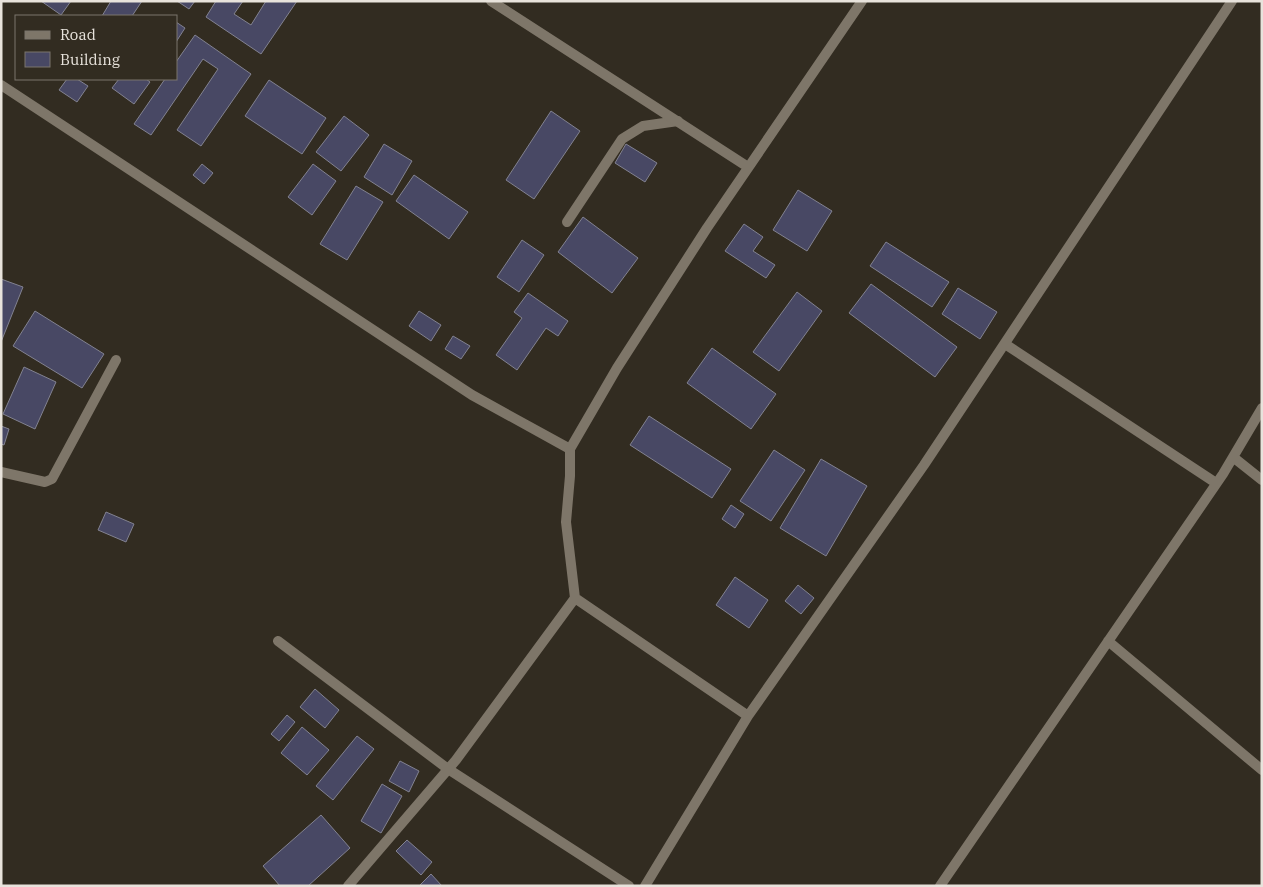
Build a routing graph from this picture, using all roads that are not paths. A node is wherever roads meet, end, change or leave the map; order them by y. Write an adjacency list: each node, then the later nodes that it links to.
1 (491, 1): 5 (street)
2 (862, 1): 6 (street)
3 (1232, 1): 8 (street)
4 (1, 85): 11 (street)
5 (678, 121): 6 (street); 7 (street)
6 (748, 167): 11 (street)
7 (567, 222)
8 (1005, 344): 15 (street); 19 (street)
9 (116, 360): 13 (street)
10 (1262, 408): 12 (street)
11 (570, 449): 16 (street)
12 (1233, 457): 14 (street); 15 (street)
13 (1, 472)
14 (1262, 480)
15 (1216, 483): 18 (street)
16 (575, 598): 19 (street); 20 (street)
17 (278, 641): 20 (street)
18 (1108, 641): 21 (street); 25 (street)
19 (748, 716): 24 (street)
20 (448, 769): 22 (street); 23 (street)
21 (1262, 770)
22 (348, 886)
23 (629, 886)
24 (645, 886)
25 (940, 886)

